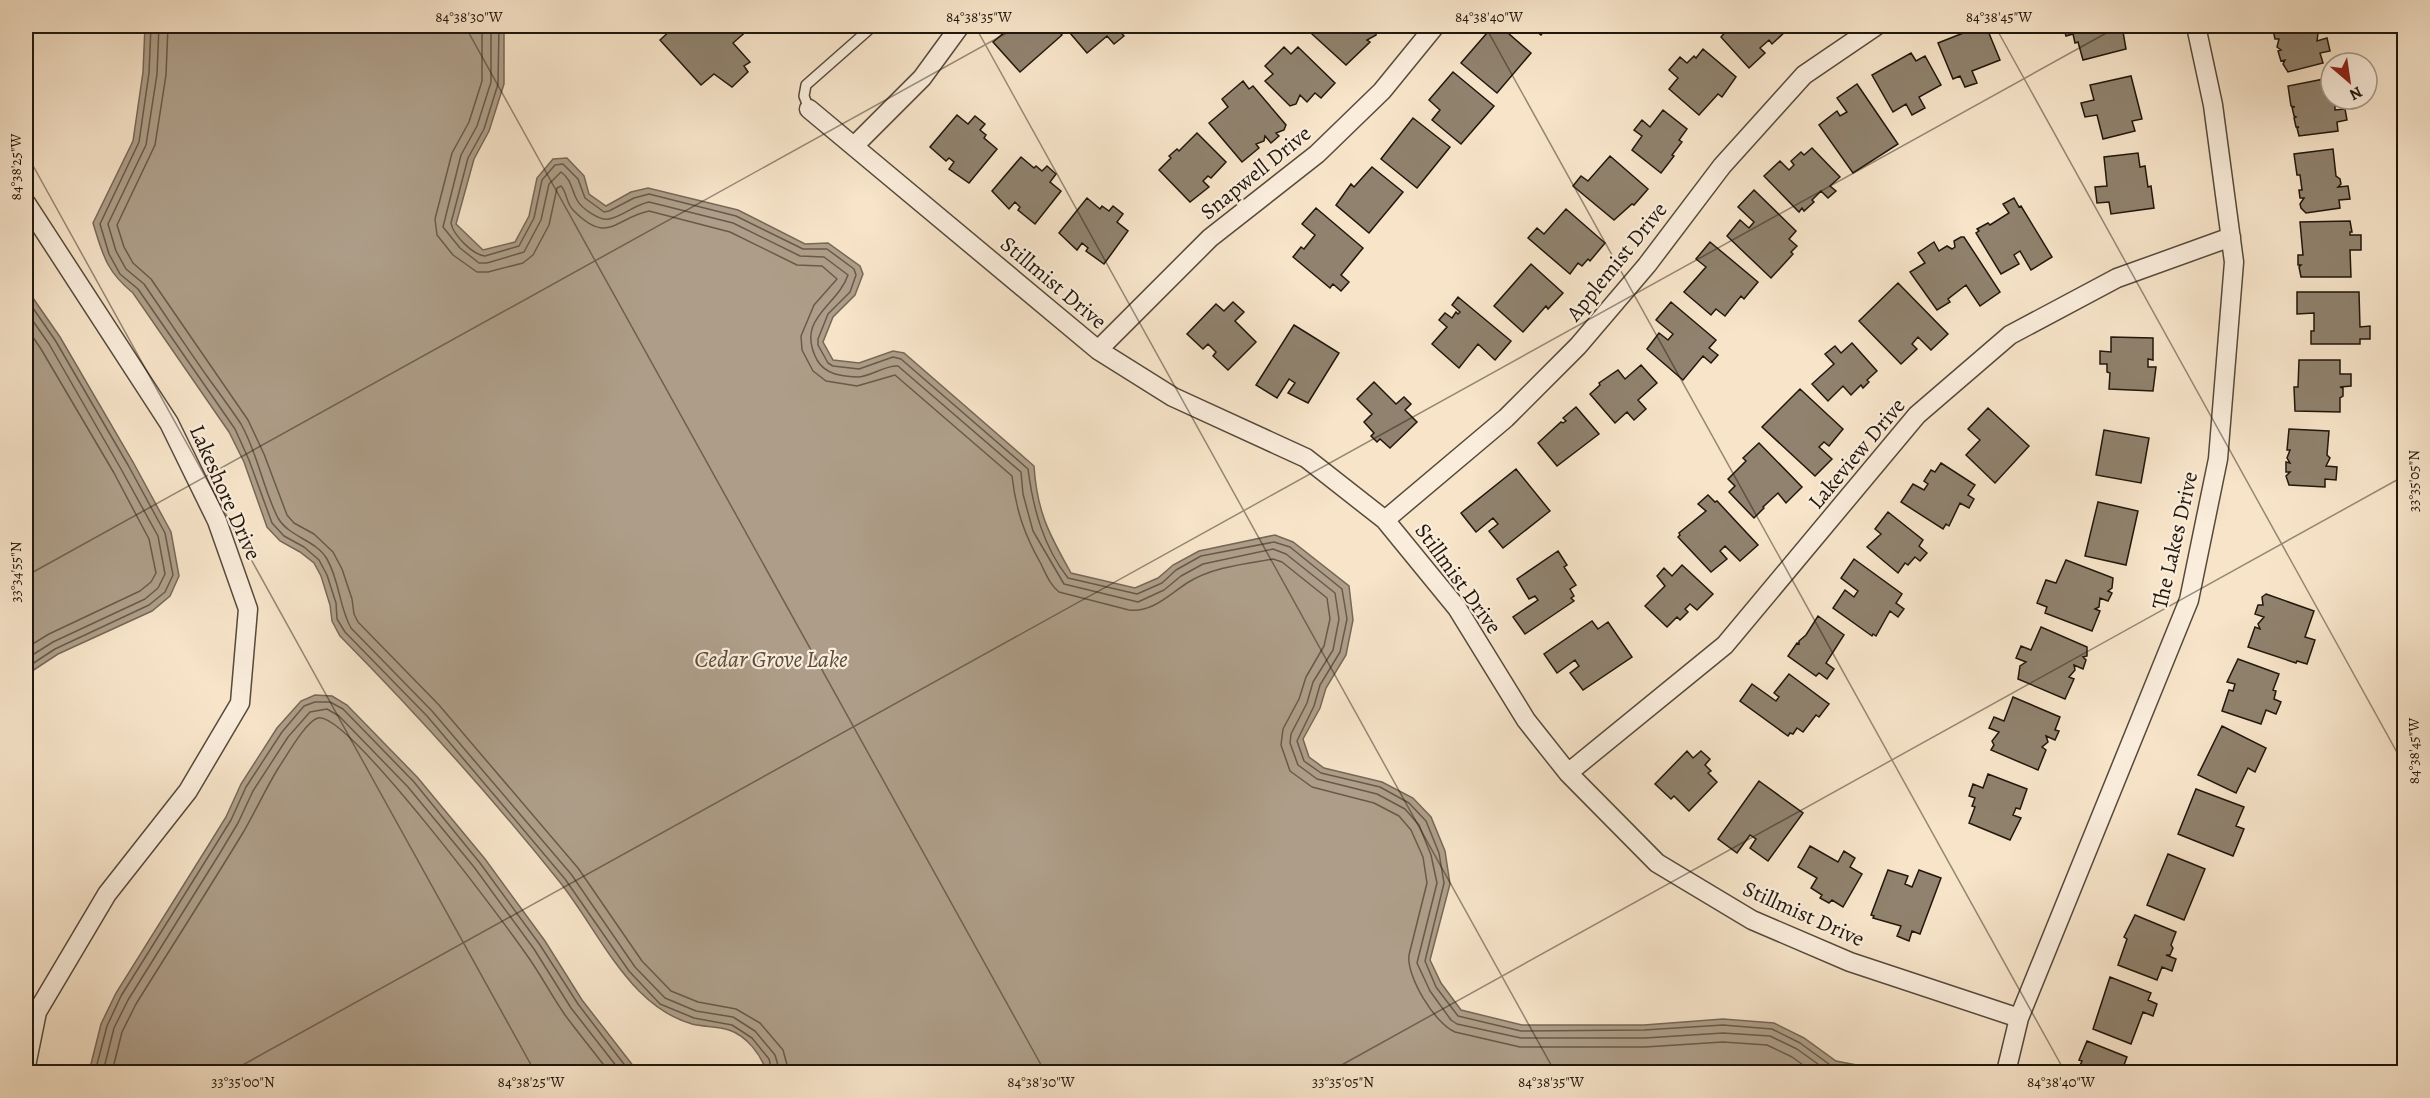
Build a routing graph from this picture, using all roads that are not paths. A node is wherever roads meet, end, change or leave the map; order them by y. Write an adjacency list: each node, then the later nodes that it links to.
1 (873, 26): 6 (lane)
2 (960, 26): 7 (street)
3 (1435, 26): 10 (street, Snapwell Drive)
4 (1876, 26): 11 (street, Applemist Drive)
5 (2196, 26): 9 (street, The Lakes Drive)
6 (809, 109): 7 (street, Stillmist Drive)
7 (854, 146): 10 (street, Stillmist Drive)
8 (26, 203): 14 (street, Lakeshore Drive)
9 (2231, 237): 12 (street, Lakeview Drive); 13 (street, The Lakes Drive)
10 (1098, 350): 11 (street, Stillmist Drive)
11 (1385, 520): 12 (street, Stillmist Drive)
12 (1568, 773): 13 (street, Stillmist Drive)
13 (2019, 1018): 15 (street, The Lakes Drive)
14 (26, 1066)
15 (2006, 1072)

